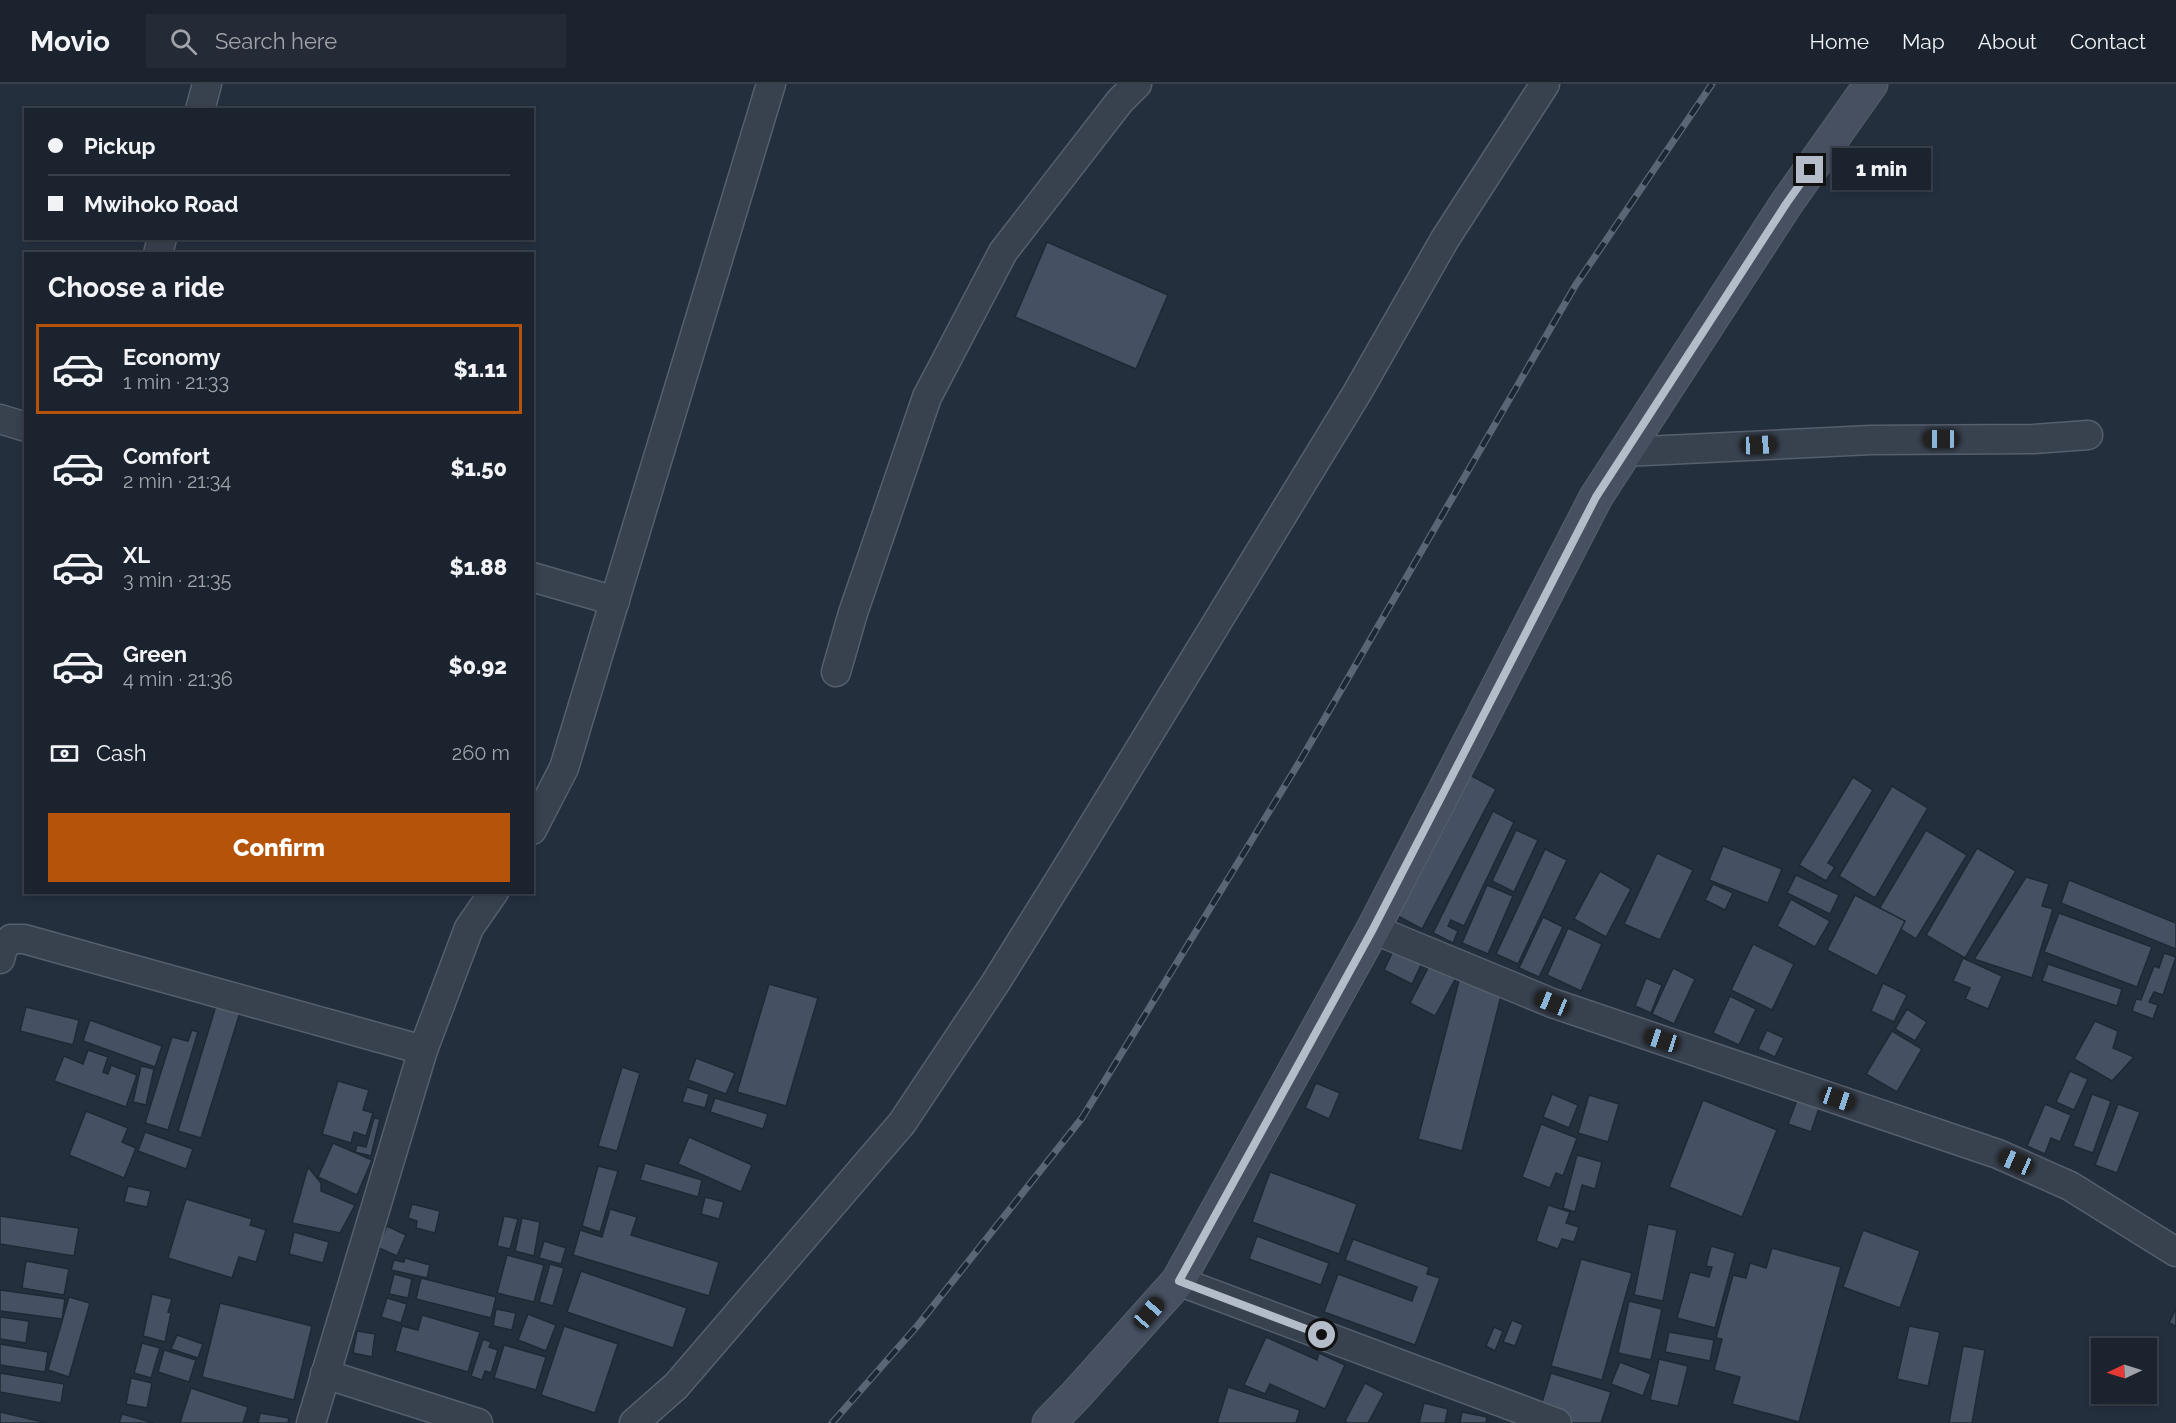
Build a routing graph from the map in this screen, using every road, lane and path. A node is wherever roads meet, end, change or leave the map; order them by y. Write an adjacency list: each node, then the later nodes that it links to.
1 (207, 84): 6 (street)
2 (771, 84): 12 (street)
3 (1137, 84): 13 (street)
4 (1545, 84): 24 (street)
5 (1871, 84): 10 (street)
6 (201, 108)
7 (0, 419): 8 (street)
8 (24, 426)
9 (2088, 435): 10 (street)
10 (1624, 453): 16 (street)
11 (534, 578): 12 (street)
12 (615, 601): 14 (street)
13 (836, 672)
14 (534, 826)
15 (493, 894): 18 (street)
16 (1373, 929): 19 (street); 20 (street)
17 (0, 959): 18 (street)
18 (423, 1050): 21 (street)
19 (2176, 1252)
20 (1179, 1281): 25 (street); 26 (street)
21 (325, 1374): 22 (street); 23 (street)
22 (311, 1423)
23 (478, 1423)
24 (634, 1423)
25 (1049, 1423)
26 (1557, 1423)

